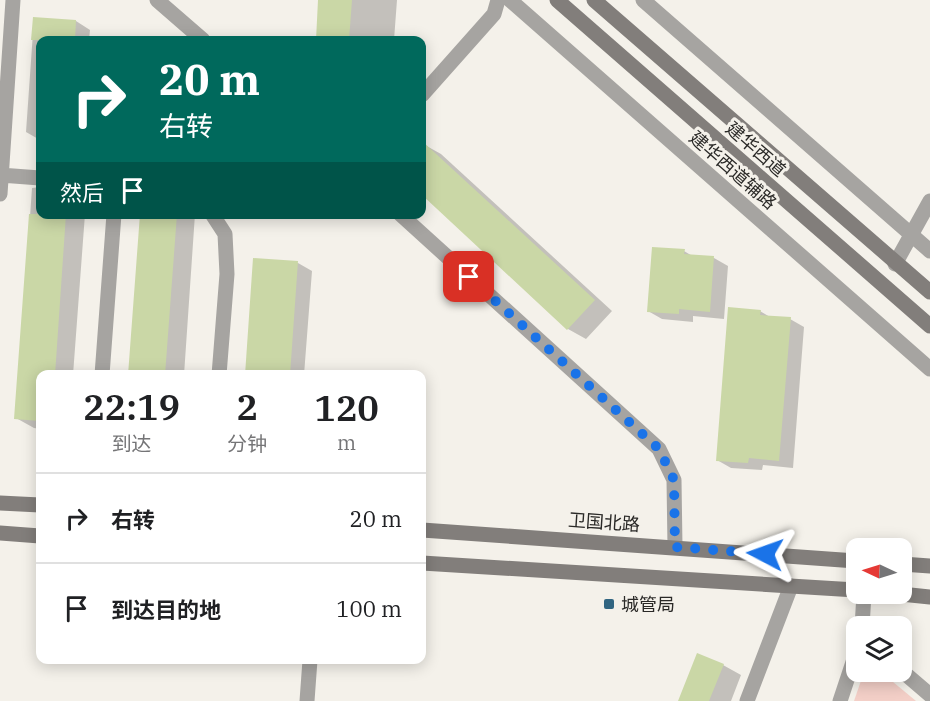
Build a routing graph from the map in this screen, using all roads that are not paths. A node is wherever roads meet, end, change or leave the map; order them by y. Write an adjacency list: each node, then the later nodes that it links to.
1 (13, 0): 10 (street)
2 (157, 0): 8 (street)
3 (498, 0): 9 (street)
4 (510, 0): 23 (street, 建华西道辅路)
5 (556, 0): 22 (main road, 建华西道)
6 (594, 0): 20 (main road, 建华西道)
7 (643, 0): 18 (street)
8 (198, 36)
9 (426, 90)
10 (1, 175): 11 (street); 12 (street)
11 (36, 178)
12 (0, 194)
13 (930, 201): 18 (street)
14 (930, 218): 18 (street)
15 (114, 219): 24 (street)
16 (215, 219): 25 (street)
17 (406, 219): 31 (street)
18 (914, 237): 19 (street); 20 (street)
19 (930, 251)
20 (895, 264): 21 (main road, 建华西道)
21 (930, 292)
22 (930, 326)
23 (930, 369)
24 (102, 370)
25 (219, 370)
26 (0, 503): 27 (main road)
27 (36, 505)
28 (426, 530): 31 (main road, 卫国北路)
29 (0, 533): 30 (main road)
30 (36, 536)
31 (675, 547): 32 (main road, 卫国北路)
32 (846, 560)
33 (426, 563): 36 (main road)
34 (912, 565): 35 (main road)
35 (930, 566)
36 (791, 586): 37 (main road); 45 (street)
37 (846, 589)
38 (912, 595): 39 (main road)
39 (930, 597)
40 (310, 664): 44 (street)
41 (912, 680): 43 (street)
42 (846, 682): 46 (street)
43 (930, 695)
44 (307, 701)
45 (747, 701)
46 (840, 701)

